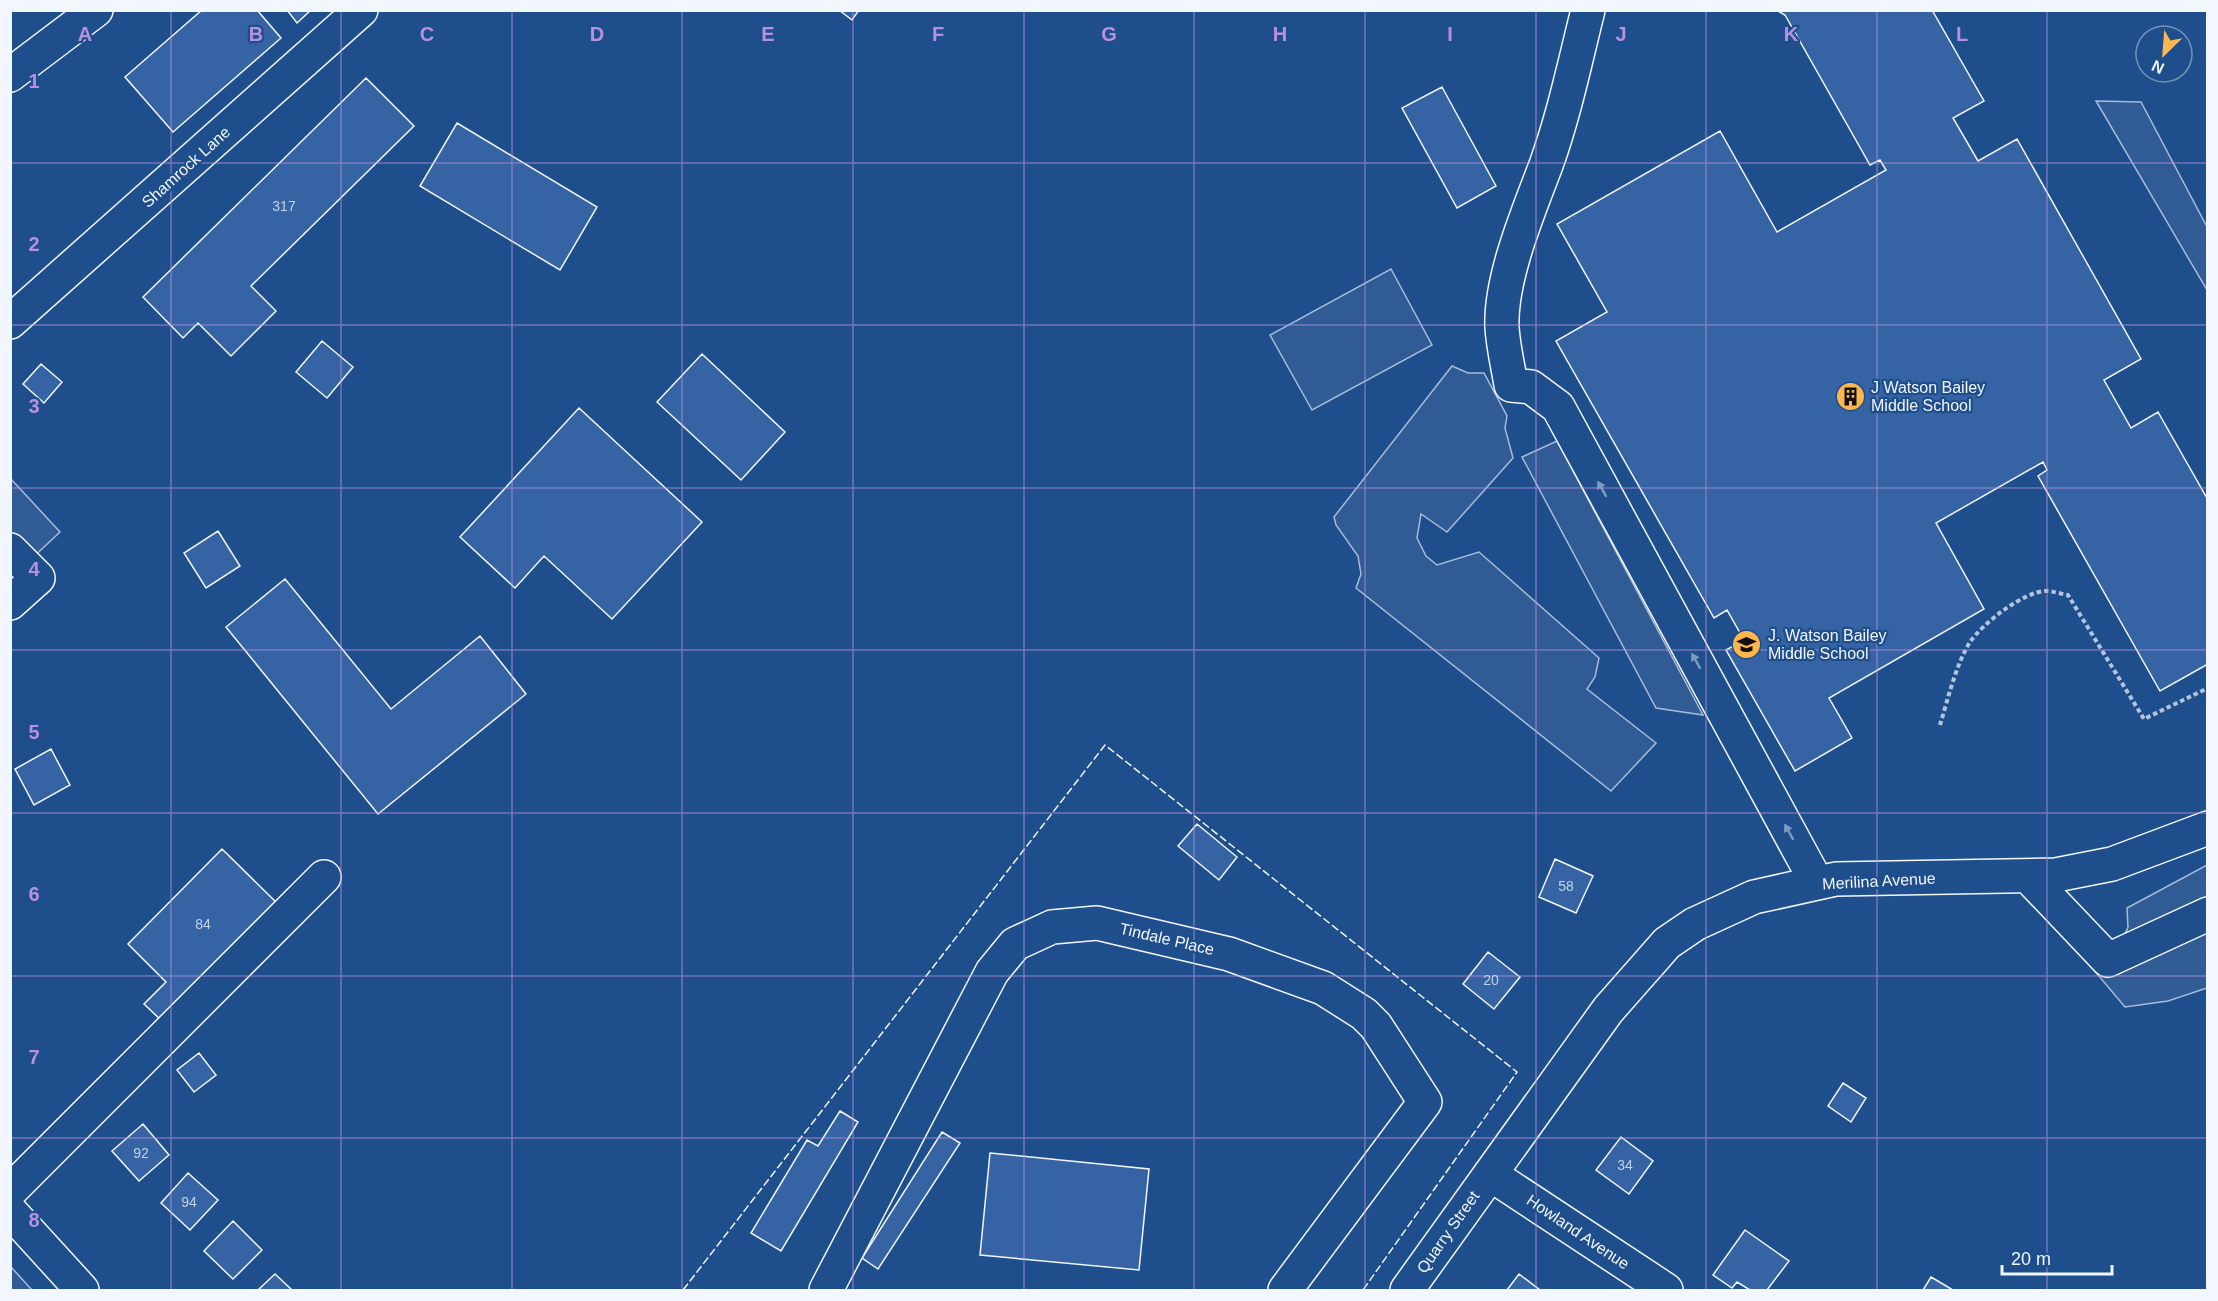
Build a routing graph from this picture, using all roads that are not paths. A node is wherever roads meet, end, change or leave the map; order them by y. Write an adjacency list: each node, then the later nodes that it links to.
1 (96, 10): 4 (street)
2 (361, 10): 5 (street, Shamrock Lane)
3 (1588, 10): 11 (street, one-way to 3)
4 (10, 75)
5 (10, 322)
6 (10, 550): 7 (street)
7 (10, 603)
8 (2208, 828): 9 (street, Merilina Avenue)
9 (2028, 876): 11 (street, Merilina Avenue); 12 (street)
10 (324, 877): 14 (street)
11 (1817, 883): 13 (street, Merilina Avenue)
12 (2208, 914)
13 (1490, 1173): 19 (street, Quarry Street); 20 (street, Howland Avenue)
14 (10, 1191)
15 (10, 1211): 16 (street)
16 (82, 1290)
17 (826, 1290): 18 (street, Tindale Place)
18 (1285, 1290)
19 (1407, 1290)
20 (1666, 1290)

